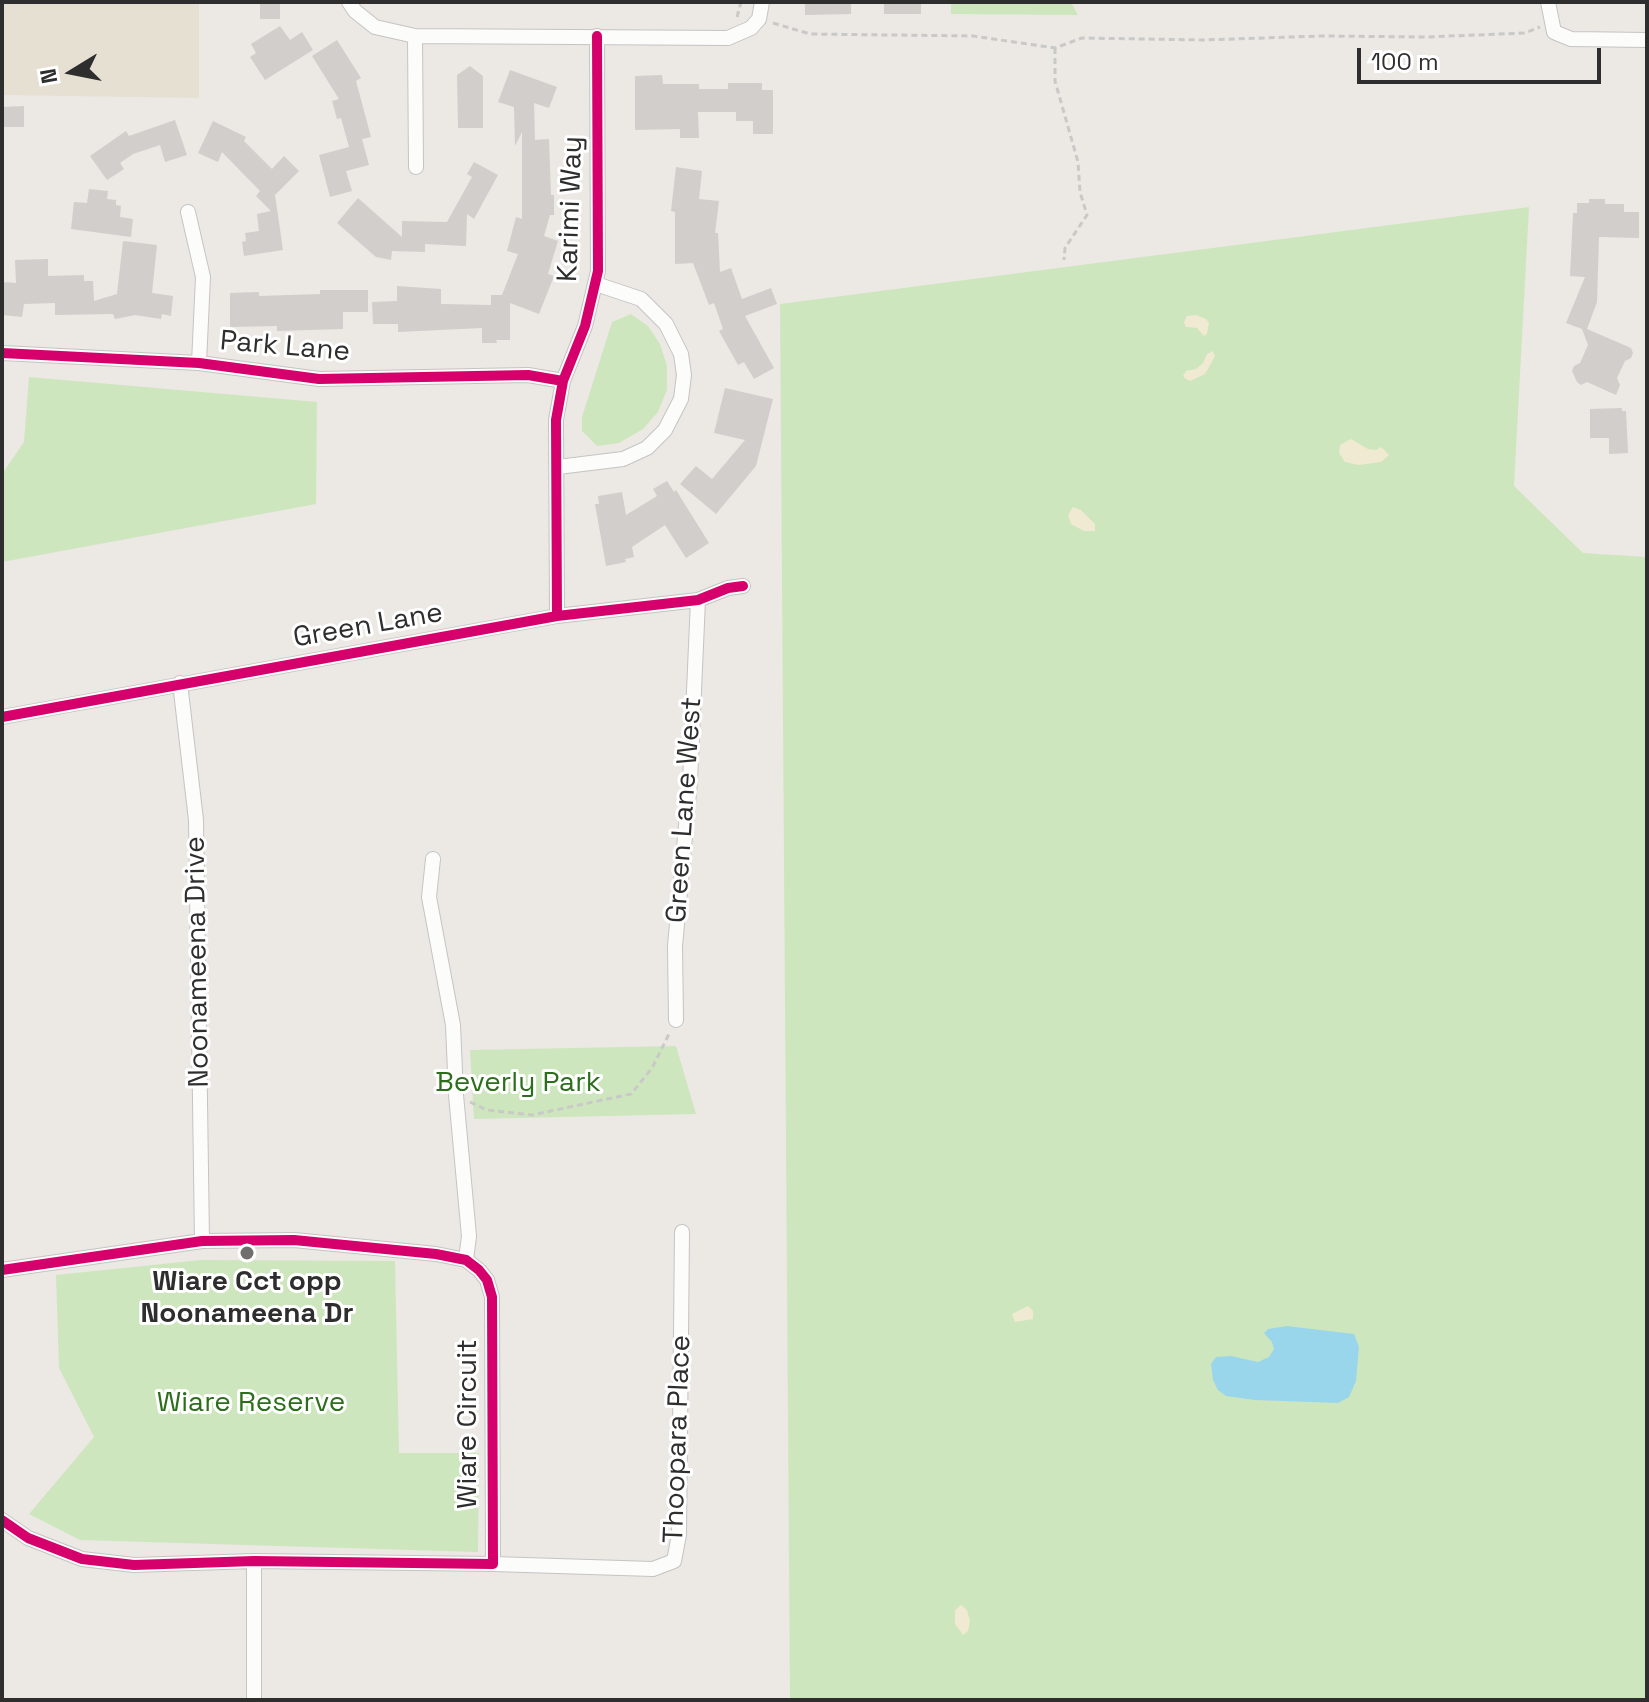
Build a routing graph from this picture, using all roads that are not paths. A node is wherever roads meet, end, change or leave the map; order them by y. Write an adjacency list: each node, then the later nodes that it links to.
1 (349, 2): 4 (street)
2 (762, 2): 5 (street)
3 (1548, 2): 6 (street)
4 (415, 36): 5 (street); 7 (street)
5 (597, 36): 9 (street, Karimi Way)
6 (1647, 40)
7 (416, 167)
8 (188, 212): 11 (street)
9 (596, 284): 12 (street, Karimi Way); 13 (street)
10 (2, 353): 11 (street, Park Lane)
11 (199, 363): 12 (street, Park Lane)
12 (563, 381): 13 (street, Karimi Way)
13 (558, 467): 16 (street, Karimi Way)
14 (743, 586): 15 (street, Green Lane)
15 (698, 600): 16 (street, Green Lane); 20 (street, Green Lane West)
16 (557, 616): 17 (street, Green Lane)
17 (180, 683): 18 (street, Green Lane); 22 (street, Noonameena Drive)
18 (2, 717)
19 (433, 859): 23 (street)
20 (676, 1020)
21 (682, 1232): 27 (street, Thoopara Place)
22 (202, 1241): 23 (street); 24 (street)
23 (466, 1260): 27 (street, Wiare Circuit)
24 (2, 1270)
25 (2, 1520): 26 (street)
26 (254, 1561): 27 (street); 28 (street)
27 (493, 1564)
28 (254, 1700)

